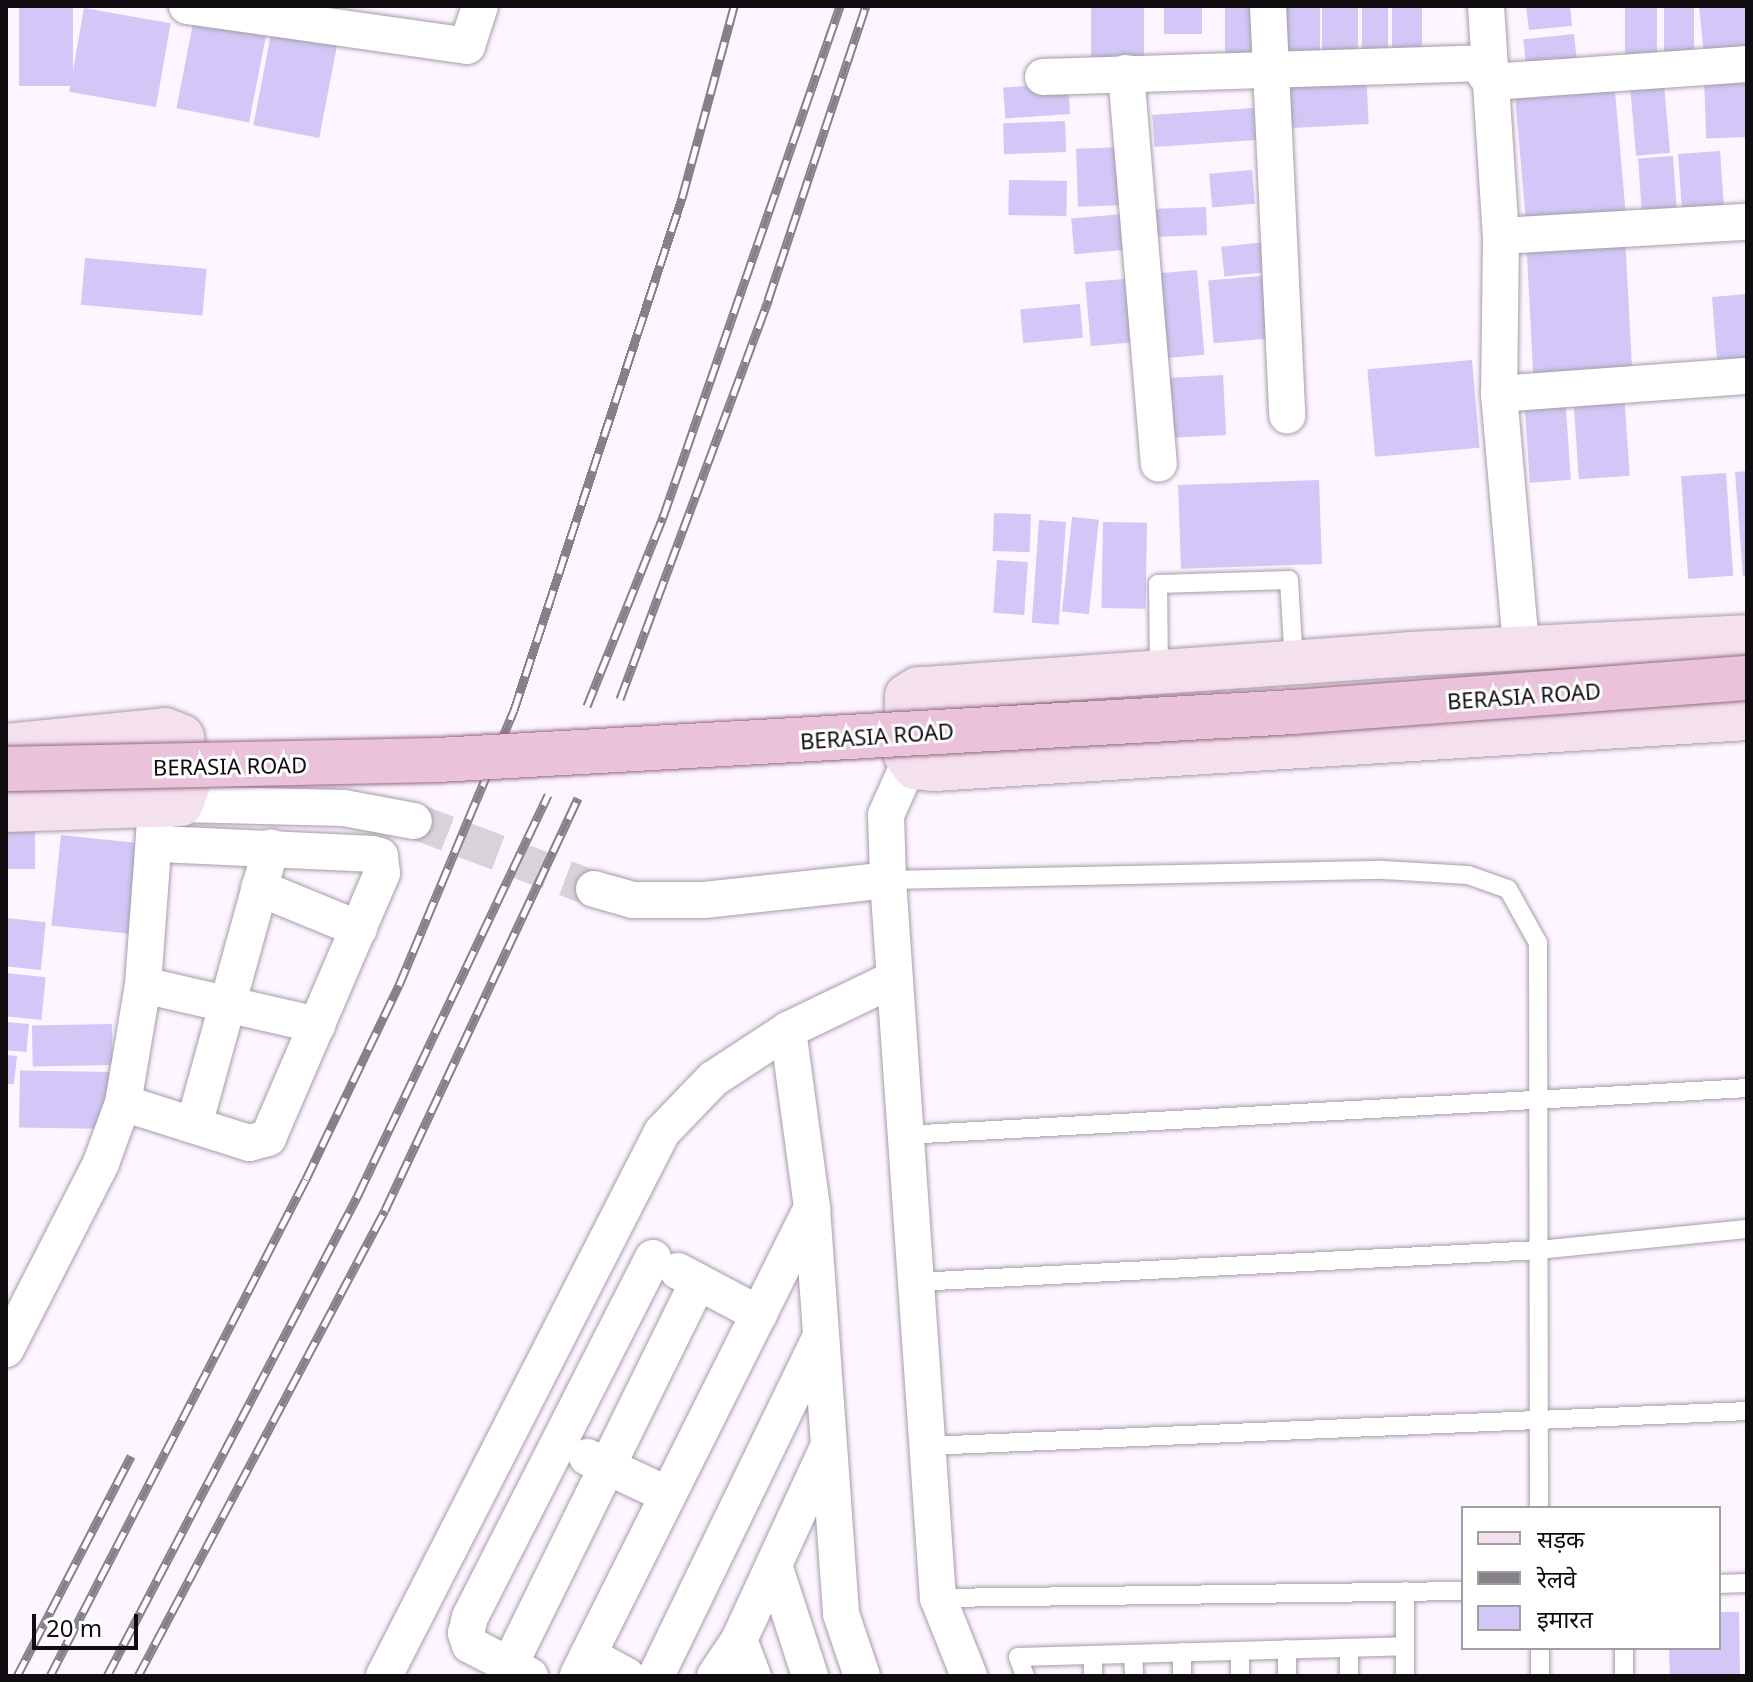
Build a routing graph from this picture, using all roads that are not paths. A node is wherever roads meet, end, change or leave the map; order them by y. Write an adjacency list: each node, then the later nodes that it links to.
1 (187, 6): 2 (street)
2 (480, 6)
3 (1268, 6): 6 (street)
4 (1486, 6): 9 (street)
5 (1747, 64): 9 (street)
6 (1271, 67): 7 (street); 9 (street); 14 (street)
7 (1126, 73): 8 (street); 15 (street)
8 (1043, 77)
9 (1491, 82): 11 (street)
10 (1747, 222): 11 (street)
11 (1501, 236): 13 (street)
12 (1747, 376): 13 (street)
13 (1499, 394): 17 (street)
14 (1287, 416)
15 (1159, 464)
16 (1747, 637): 17 (street)
17 (1521, 648): 18 (street)
18 (1294, 663): 19 (street); 19 (lane)
19 (1159, 674): 23 (street)
20 (1747, 678): 24 (main road, BERASIA ROAD, bridge)
21 (1747, 718): 23 (street)
22 (6, 746): 26 (street)
23 (910, 761): 29 (street)
24 (6, 769)
25 (6, 810): 26 (street)
26 (164, 818): 27 (street); 28 (street); 34 (street)
27 (414, 821)
28 (271, 847): 30 (street); 32 (street)
29 (888, 880): 31 (street); 33 (street); 39 (lane)
30 (259, 888): 32 (street); 35 (street)
31 (594, 889)
32 (359, 929): 36 (street)
33 (894, 979): 37 (street); 42 (street)
34 (143, 985): 35 (street); 40 (street)
35 (228, 1005): 36 (street); 41 (street)
36 (317, 1025): 41 (street)
37 (788, 1030): 43 (street); 45 (street)
38 (1747, 1088): 39 (lane)
39 (1538, 1100): 42 (lane); 46 (lane)
40 (123, 1103): 41 (street); 51 (street)
41 (194, 1125)
42 (905, 1135): 49 (street)
43 (812, 1208): 50 (street); 52 (street)
44 (1747, 1229): 46 (lane)
45 (609, 1235): 47 (street); 55 (street)
46 (1539, 1250): 49 (lane); 54 (lane)
47 (653, 1258): 48 (street); 56 (street)
48 (698, 1282): 50 (street); 59 (street)
49 (916, 1282): 57 (street)
50 (759, 1314): 60 (street)
51 (11, 1331)
52 (822, 1336): 58 (street); 82 (street)
53 (1747, 1411): 54 (lane)
54 (1539, 1421): 57 (lane); 61 (lane)
55 (513, 1423): 56 (street); 80 (street)
56 (560, 1445): 59 (street); 79 (street)
57 (927, 1446): 67 (street)
58 (828, 1448): 62 (street); 86 (street)
59 (607, 1467): 60 (street); 79 (street)
60 (668, 1495): 78 (street)
61 (1539, 1506)
62 (774, 1565): 68 (street); 85 (street)
63 (1747, 1583): 64 (lane)
64 (1721, 1584)
65 (1405, 1591): 66 (lane); 67 (lane); 69 (lane)
66 (1461, 1591)
67 (938, 1598): 87 (street)
68 (739, 1640): 83 (street); 84 (street)
69 (1405, 1646): 70 (lane); 95 (lane)
70 (1349, 1648): 71 (lane); 94 (lane)
71 (1287, 1649): 74 (lane); 93 (lane)
72 (1540, 1650): 96 (lane)
73 (1624, 1650): 97 (lane)
74 (1240, 1651): 75 (lane); 92 (lane)
75 (1182, 1652): 76 (lane); 91 (lane)
76 (1133, 1654): 77 (lane); 90 (lane)
77 (1093, 1655): 88 (lane); 89 (lane)
78 (582, 1666): 81 (street)
79 (519, 1671)
80 (384, 1676)
81 (627, 1676)
82 (656, 1676)
83 (715, 1676)
84 (753, 1676)
85 (810, 1676)
86 (862, 1676)
87 (969, 1676)
88 (1025, 1676)
89 (1093, 1676)
90 (1134, 1676)
91 (1182, 1676)
92 (1240, 1676)
93 (1287, 1676)
94 (1349, 1676)
95 (1405, 1676)
96 (1540, 1676)
97 (1624, 1676)

